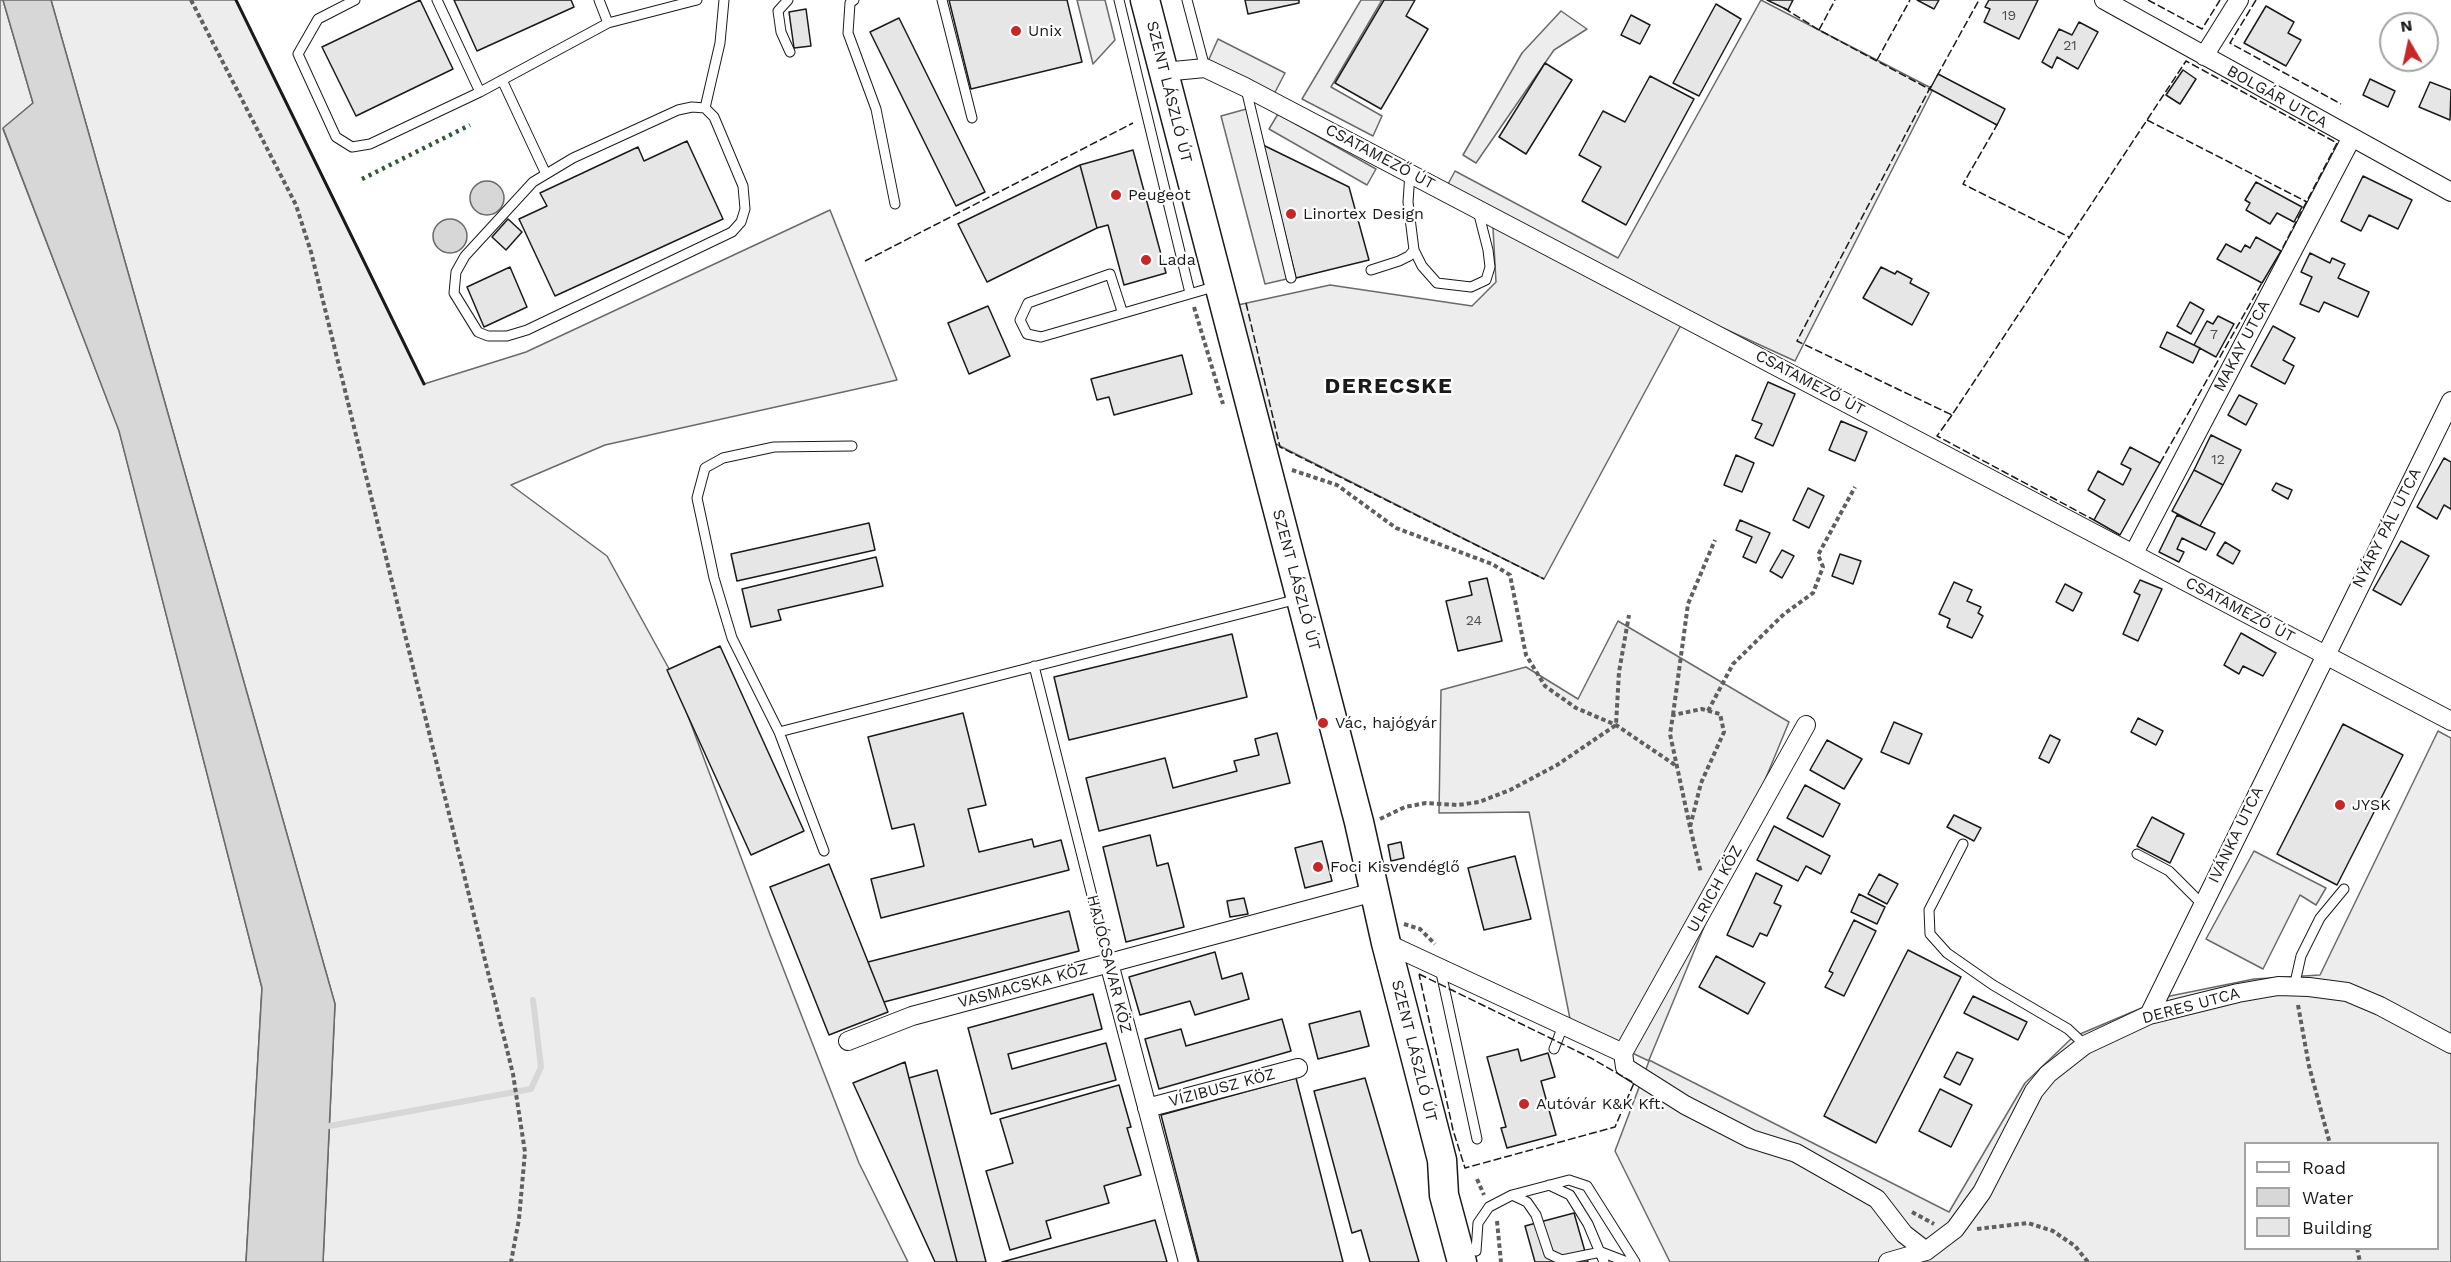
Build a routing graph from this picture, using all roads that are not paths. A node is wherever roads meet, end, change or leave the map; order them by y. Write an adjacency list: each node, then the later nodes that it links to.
1 (355, 0): 21 (lane)
2 (437, 0): 21 (lane)
3 (599, 0): 14 (lane)
4 (697, 0): 14 (lane)
5 (724, 0): 22 (lane)
6 (788, 0): 15 (lane)
7 (854, 0): 28 (lane)
8 (942, 0): 23 (lane)
9 (1119, 0): 34 (lane)
10 (1145, 0): 18 (main road, SZENT LÁSZLÓ ÚT)
11 (1187, 0): 17 (lane)
12 (2104, 0): 16 (street, BOLGÁR UTCA)
13 (2239, 0): 16 (street)
14 (608, 23): 19 (lane)
15 (790, 52)
16 (2204, 56): 24 (street, BOLGÁR UTCA)
17 (1205, 68): 18 (street); 20 (street, CSATAMEZŐ ÚT)
18 (1163, 72): 33 (main road, SZENT LÁSZLÓ ÚT)
19 (502, 80): 21 (lane); 26 (lane)
20 (1245, 87): 25 (street, CSATAMEZŐ ÚT); 32 (lane)
21 (480, 92)
22 (705, 108): 26 (lane); 26 (lane)
23 (972, 118)
24 (2351, 139): 27 (street, BOLGÁR UTCA); 38 (street, MAKAY UTCA)
25 (1410, 173): 29 (street, CSATAMEZŐ ÚT); 30 (lane)
26 (546, 174)
27 (2451, 192)
28 (895, 204)
29 (1477, 208): 30 (lane); 38 (street, CSATAMEZŐ ÚT)
30 (1414, 250): 31 (lane)
31 (1371, 270)
32 (1291, 278)
33 (1219, 285): 34 (lane); 39 (main road, SZENT LÁSZLÓ ÚT)
34 (1190, 293): 35 (lane)
35 (1122, 311): 35 (lane)
36 (2451, 401): 40 (street, NYÁRY PÁL UTCA)
37 (852, 446): 44 (lane)
38 (2134, 553): 40 (street, CSATAMEZŐ ÚT)
39 (1301, 598): 41 (lane); 49 (main road, SZENT LÁSZLÓ ÚT)
40 (2324, 655): 42 (street, CSATAMEZŐ ÚT); 50 (street, IVÁNKA UTCA)
41 (1034, 666): 44 (lane); 52 (lane, HAJÓCSAVAR KÖZ)
42 (2451, 721)
43 (1806, 725): 61 (street, ULRICH KÖZ)
44 (779, 732): 46 (lane)
45 (1963, 844): 59 (lane)
46 (824, 851)
47 (2137, 854): 50 (lane)
48 (2344, 889): 54 (lane)
49 (1374, 892): 51 (main road, SZENT LÁSZLÓ ÚT); 52 (street, VASMACSKA KÖZ)
50 (2202, 904): 55 (street, IVÁNKA UTCA)
51 (1386, 943): 53 (street); 69 (main road, SZENT LÁSZLÓ ÚT)
52 (1109, 963): 57 (street, VASMACSKA KÖZ); 63 (street, HAJÓCSAVAR KÖZ)
53 (1440, 968): 56 (street); 64 (lane)
54 (2294, 987): 55 (street, DERES UTCA); 58 (street, DERES UTCA)
55 (2149, 1015): 59 (street, DERES UTCA)
56 (1563, 1026): 60 (lane); 61 (street)
57 (848, 1041)
58 (2451, 1044)
59 (2085, 1045): 67 (street, DERES UTCA)
60 (1554, 1048)
61 (1623, 1053): 67 (street)
62 (1298, 1068): 63 (street, VÍZIBUSZ KÖZ)
63 (1147, 1108): 70 (street, HAJÓCSAVAR KÖZ)
64 (1477, 1139)
65 (1549, 1185): 66 (lane); 68 (lane); 73 (lane)
66 (1512, 1195): 68 (lane); 69 (lane)
67 (1926, 1251): 74 (street, DERES UTCA)
68 (1601, 1252): 71 (lane); 72 (lane)
69 (1472, 1258)
70 (1188, 1262)
71 (1604, 1262)
72 (1627, 1262)
73 (1635, 1262)
74 (1888, 1262)

